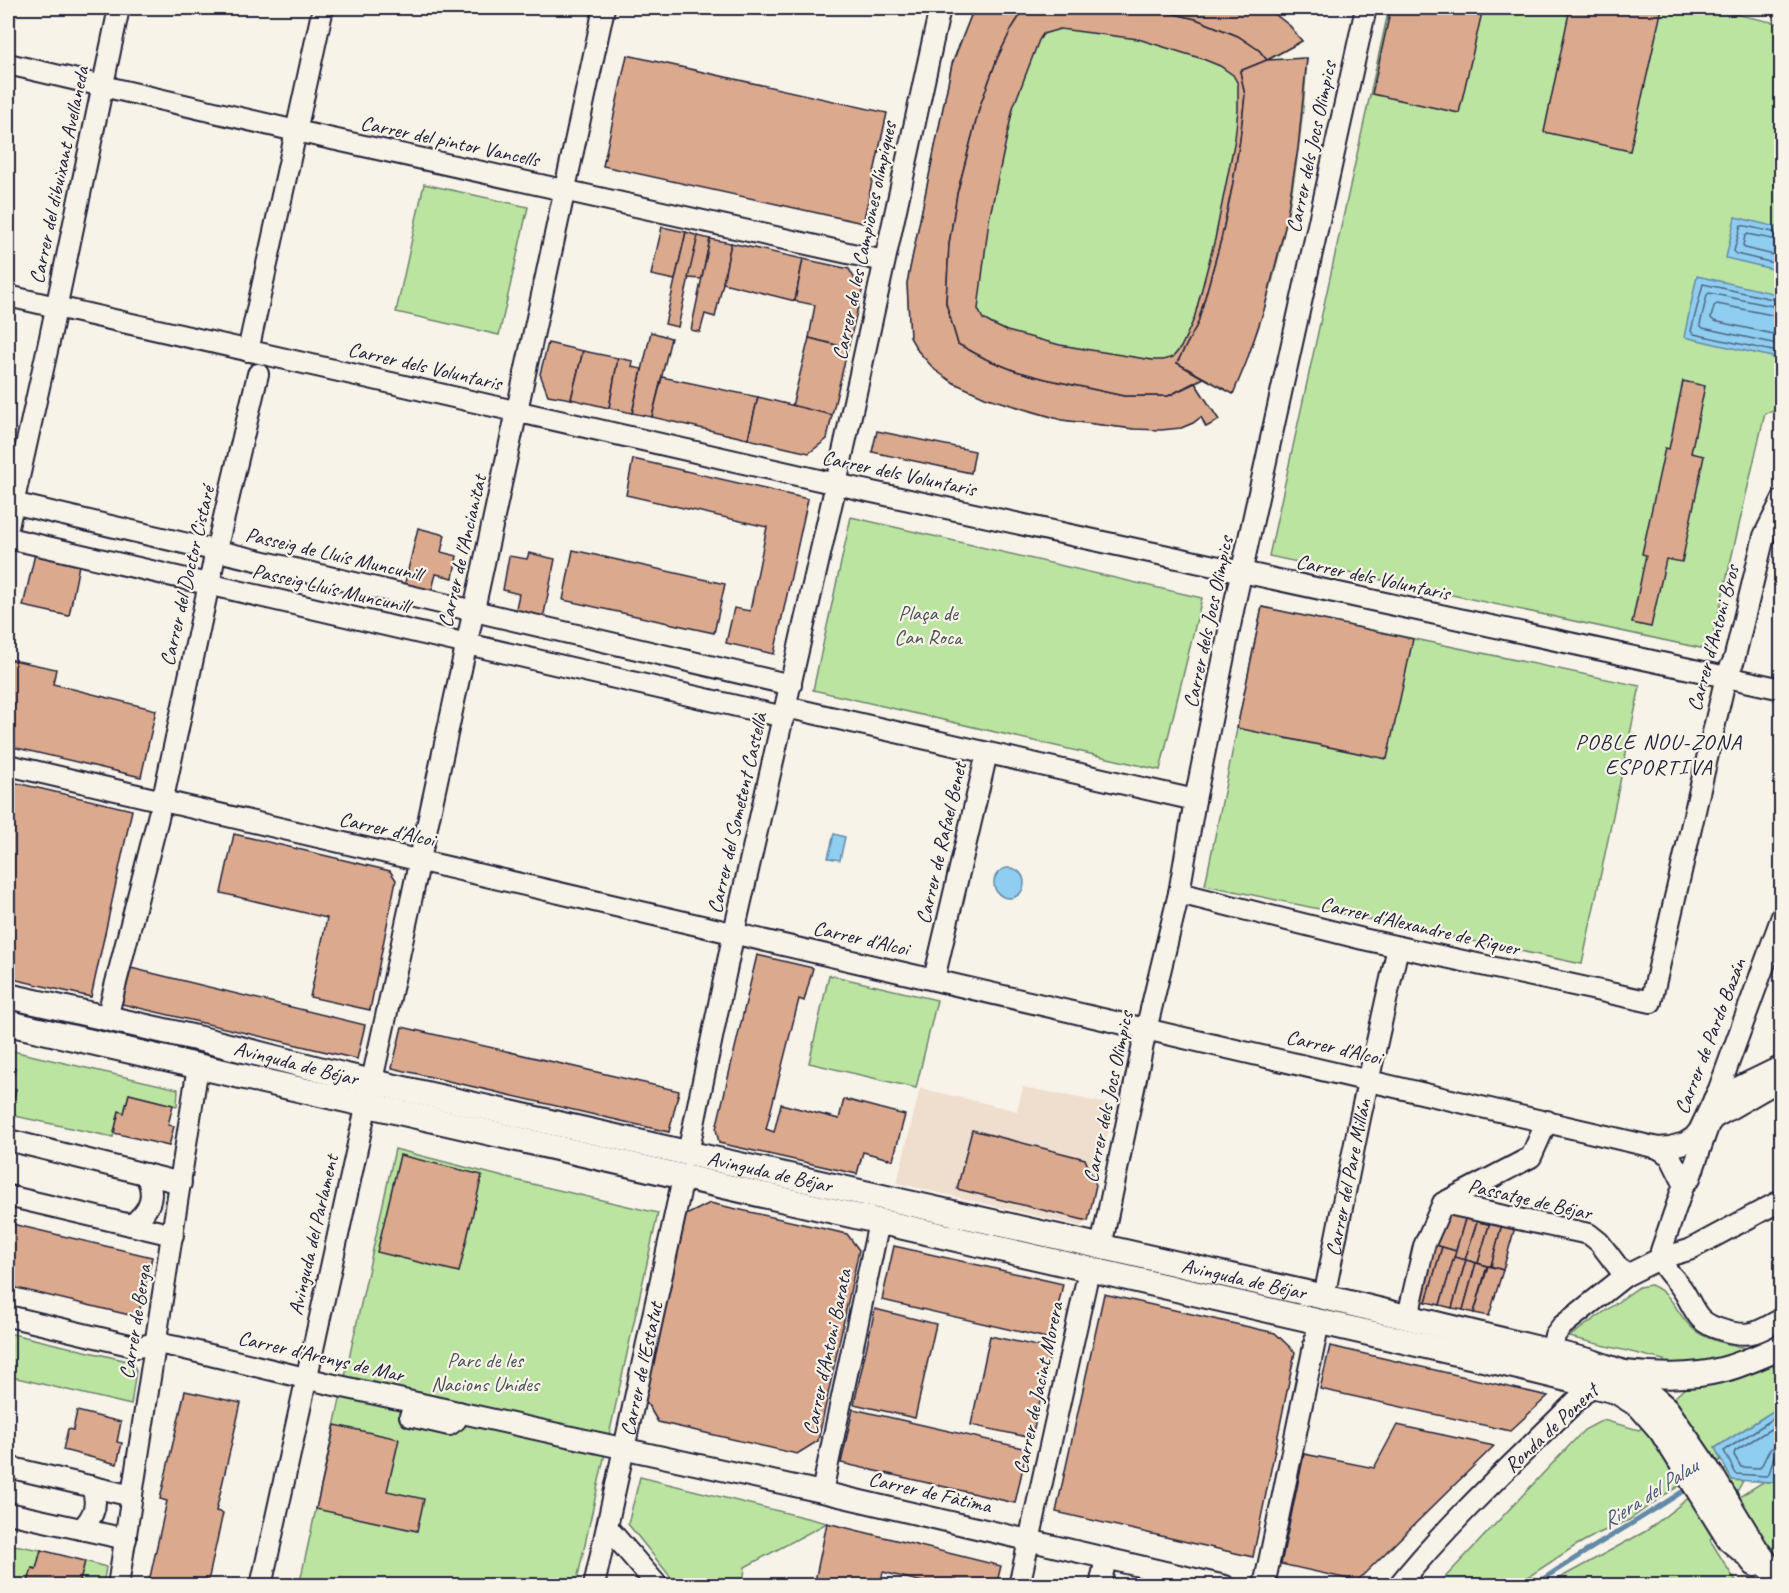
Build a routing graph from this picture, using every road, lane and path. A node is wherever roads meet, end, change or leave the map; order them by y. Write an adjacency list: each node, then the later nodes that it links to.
1 (119, 8): 7 (street, Carrer del dibuixant Avellaneda)
2 (323, 8): 8 (street)
3 (604, 8): 9 (street, Carrer de l'Ancianitat)
4 (940, 8): 10 (street, Carrer de les Campiones olímpiques)
5 (1366, 8): 22 (street, Carrer dels Jocs Olimpics)
6 (8, 64): 7 (street, Carrer del pintor Vancells)
7 (102, 86): 8 (street, Carrer del pintor Vancells); 12 (street, Carrer del dibuixant Avellaneda)
8 (296, 131): 9 (street, Carrer del pintor Vancells); 13 (street)
9 (565, 190): 10 (street, Carrer del pintor Vancells); 15 (street, Carrer de l'Ancianitat)
10 (884, 261): 16 (street, Carrer de les Campiones olímpiques)
11 (8, 296): 12 (street, Carrer dels Voluntaris)
12 (56, 307): 13 (street, Carrer dels Voluntaris); 18 (street, Carrer del dibuixant Avellaneda)
13 (248, 351): 15 (street, Carrer dels Voluntaris)
14 (258, 374): 21 (street, Carrer del Doctor Cistaré)
15 (517, 411): 16 (street, Carrer dels Voluntaris); 24 (street, Carrer de l'Ancianitat)
16 (836, 484): 22 (street, Carrer dels Voluntaris); 27 (street, Carrer del Sometent Castellà)
17 (1782, 500): 26 (street, Carrer d'Antoni Bros)
18 (11, 502): 19 (street, Carrer del dibuixant Avellaneda); 21 (street, Passeig de Lluís Muncunill)
19 (8, 527)
20 (8, 538): 23 (street, Passeig Lluís Muncunill)
21 (216, 551): 23 (street, Carrer del Doctor Cistaré); 24 (street, Passeig de Lluís Muncunill)
22 (1243, 573): 26 (street, Carrer dels Voluntaris); 33 (street, Carrer dels Jocs Olimpics)
23 (209, 585): 25 (street, Passeig Lluís Muncunill); 32 (street, Carrer del Doctor Cistaré)
24 (473, 611): 25 (street, Carrer de l'Ancianitat); 27 (street, Passeig de Lluís Muncunill)
25 (466, 644): 29 (street, Passeig Lluís Muncunill); 35 (street, Carrer de l'Ancianitat)
26 (1726, 676): 28 (street, Carrer dels Voluntaris); 42 (street, Carrer d'Antoni Bros)
27 (791, 685): 29 (street, Carrer del Sometent Castellà)
28 (1782, 688)
29 (785, 712): 30 (street); 38 (street, Carrer del Sometent Castellà)
30 (987, 753): 33 (street); 40 (street, Carrer de Rafael Benet)
31 (8, 765): 35 (street, Carrer d'Alcoi)
32 (165, 789)
33 (1195, 800): 36 (street, Carrer dels Jocs Olimpics)
34 (159, 814): 43 (street)
35 (419, 861): 38 (street, Carrer d'Alcoi); 50 (street, Carrer de l'Ancianitat)
36 (1179, 893): 39 (street, Carrer d'Alexandre de Riquer); 45 (street, Carrer dels Jocs Olimpics)
37 (1782, 916): 51 (street, Carrer de Pardo Bazán)
38 (734, 932): 40 (street, Carrer d'Alcoi); 56 (street, Carrer del Sometent Castellà)
39 (1398, 947): 42 (street, Carrer d'Alexandre de Riquer); 49 (street, Carrer del Pare Millán)
40 (934, 980): 45 (street, Carrer d'Alcoi)
41 (8, 996): 50 (main road, Avinguda de Béjar)
42 (1652, 1002)
43 (110, 1006)
44 (8, 1023): 47 (main road, Avinguda de Béjar)
45 (1146, 1030): 49 (street, Carrer d'Alcoi); 67 (street, Carrer dels Jocs Olimpics)
46 (1782, 1065): 51 (street)
47 (198, 1066): 52 (main road, Avinguda de Béjar); 59 (street, Carrer de Berga)
48 (1782, 1079): 60 (street, Carrer de Pardo Bazán)
49 (1368, 1080): 53 (street, Carrer d'Alcoi); 71 (street, Carrer del Pare Millán)
50 (372, 1081): 52 (street, Carrer de l'Ancianitat); 56 (main road, Avinguda de Béjar)
51 (1714, 1099): 55 (street, Carrer de Pardo Bazán)
52 (367, 1105): 58 (main road, Avinguda de Béjar); 81 (street, Avinguda del Parlament)
53 (1547, 1121): 55 (street, Carrer d'Alcoi); 63 (street)
54 (8, 1140): 57 (street)
55 (1658, 1148): 60 (street)
56 (688, 1153): 58 (main road, Carrer de l'Estatut); 67 (main road, Avinguda de Béjar)
57 (145, 1174): 59 (street); 65 (street)
58 (683, 1178): 64 (main road, Avinguda de Béjar); 86 (street, Carrer de l'Estatut)
59 (181, 1183): 66 (street, Carrer de Berga)
60 (1684, 1184): 68 (street, Carrer de Pardo Bazán)
61 (8, 1196): 65 (street)
62 (1782, 1200): 68 (street)
63 (1443, 1203): 70 (street, Passatge de Béjar); 74 (street)
64 (879, 1222): 69 (main road, Avinguda de Béjar); 89 (street, Carrer d'Antoni Barata)
65 (131, 1225): 66 (street)
66 (173, 1236): 76 (street, Carrer de Berga)
67 (1101, 1246): 71 (main road, Avinguda de Béjar)
68 (1661, 1258): 70 (street); 73 (street)
69 (1089, 1270): 75 (main road, Avinguda de Béjar); 96 (street, Carrer de Jacint Morera)
70 (1625, 1276): 77 (street)
71 (1324, 1297): 74 (main road, Avinguda de Béjar); 75 (main road, Carrer del Pare Millán)
72 (8, 1316): 76 (street, Carrer d'Arenys de Mar)
73 (1782, 1318)
74 (1410, 1319): 77 (main road, Avinguda de Béjar)
75 (1319, 1322): 79 (main road, Avinguda de Béjar); 106 (street, Carrer del Pare Millán)
76 (156, 1343): 81 (street, Carrer d'Arenys de Mar); 90 (street, Carrer de Berga)
77 (1546, 1344): 79 (main road, Avinguda de Béjar); 80 (main road, Avinguda de Béjar)
78 (1782, 1347): 80 (main road, Ronda de Ponent)
79 (1434, 1349): 82 (main road, Avinguda de Béjar)
80 (1624, 1373): 82 (street, Ronda de Ponent); 85 (main road, Avinguda de Béjar)
81 (307, 1378): 83 (street, Carrer d'Arenys de Mar); 100 (street, Avinguda del Parlament)
82 (1592, 1385): 85 (main road, Avinguda de Béjar); 107 (street, Ronda de Ponent)
83 (459, 1412): 84 (street); 86 (street, Carrer d'Arenys de Mar)
84 (410, 1416)
85 (1669, 1426): 92 (main road)
86 (624, 1449): 89 (street, Carrer de Fàtima); 93 (street, Carrer de l'Estatut)
87 (8, 1467): 88 (street)
88 (91, 1486): 90 (street); 94 (street)
89 (822, 1492): 96 (street, Carrer de Fàtima)
90 (132, 1496): 95 (street, Carrer de Berga)
91 (8, 1513): 94 (street)
92 (1727, 1520): 98 (main road); 98 (main road)
93 (607, 1527): 101 (street, Carrer de l'Estatut); 102 (street)
94 (81, 1529): 95 (street)
95 (126, 1539): 99 (street, Carrer de Berga)
96 (1030, 1539): 97 (street, Carrer de Fàtima); 103 (street, Carrer de Jacint Morera)
97 (1106, 1558): 104 (street); 105 (street, Carrer de Fàtima)
98 (1776, 1583)
99 (118, 1586)
100 (261, 1586)
101 (594, 1586)
102 (658, 1586)
103 (1019, 1586)
104 (1100, 1586)
105 (1225, 1586)
106 (1264, 1586)
107 (1398, 1586)

